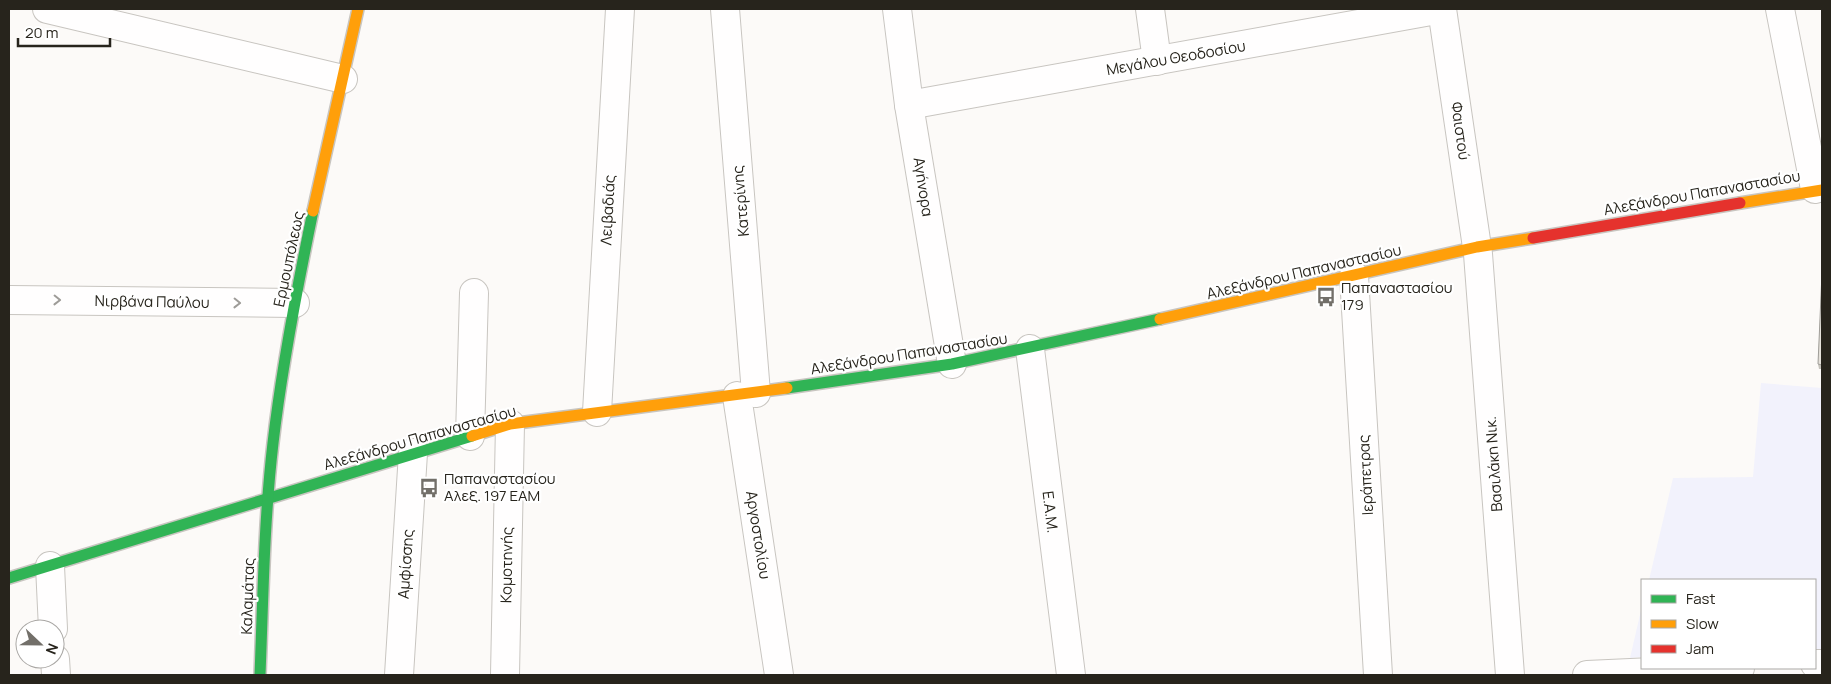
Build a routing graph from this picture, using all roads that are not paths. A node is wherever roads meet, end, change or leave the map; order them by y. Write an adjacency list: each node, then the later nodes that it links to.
1 (47, 9): 10 (street)
2 (358, 9): 10 (main road, Ερμουπόλεως)
3 (620, 9): 21 (street, Λειβαδιάς)
4 (725, 9): 20 (street, Κατερίνης)
5 (897, 9): 11 (street, Αγήνορα)
6 (1150, 9): 9 (street)
7 (1442, 9): 9 (street, Μεγάλου Θεοδοσίου); 13 (street, Φαιστού)
8 (1780, 9): 12 (street)
9 (1157, 62): 11 (street, Μεγάλου Θεοδοσίου)
10 (343, 80): 17 (main road, Ερμουπόλεως)
11 (909, 105): 19 (street, Αγήνορα)
12 (1818, 189): 13 (main road, Αλεξάνδρου Παπαναστασίου)
13 (1478, 250): 14 (main road, Αλεξάνδρου Παπαναστασίου); 37 (street, Βασιλάκη Νικ.)
14 (1354, 276): 18 (main road, Αλεξάνδρου Παπαναστασίου); 36 (street, Ιεράπετρας)
15 (474, 293): 23 (street)
16 (9, 300): 17 (street, Νιρβάνα Παύλου, one-way to 17)
17 (295, 303): 25 (main road, Ερμουπόλεως)
18 (1030, 349): 19 (main road, Αλεξάνδρου Παπαναστασίου); 35 (street, Ε.Α.Μ.)
19 (952, 364): 20 (main road, Αλεξάνδρου Παπαναστασίου)
20 (747, 394): 21 (main road, Αλεξάνδρου Παπαναστασίου); 34 (street, Αργοστολίου)
21 (597, 412): 22 (main road, Αλεξάνδρου Παπαναστασίου)
22 (510, 424): 23 (main road, Αλεξάνδρου Παπαναστασίου); 33 (street, Κομοτηνής)
23 (470, 436): 24 (main road, Αλεξάνδρου Παπαναστασίου)
24 (413, 453): 25 (main road, Αλεξάνδρου Παπαναστασίου); 32 (street, Αμφίσσης)
25 (268, 500): 26 (main road, Ερμουπόλεως); 27 (main road, Αλεξάνδρου Παπαναστασίου)
26 (267, 518): 31 (main road, Καλαμάτας)
27 (50, 566): 28 (main road, Αλεξάνδρου Παπαναστασίου); 29 (street)
28 (9, 578)
29 (53, 619)
30 (1718, 669): 38 (street)
31 (260, 675)
32 (398, 675)
33 (505, 675)
34 (779, 675)
35 (1071, 675)
36 (1378, 675)
37 (1510, 675)
38 (1587, 675)

